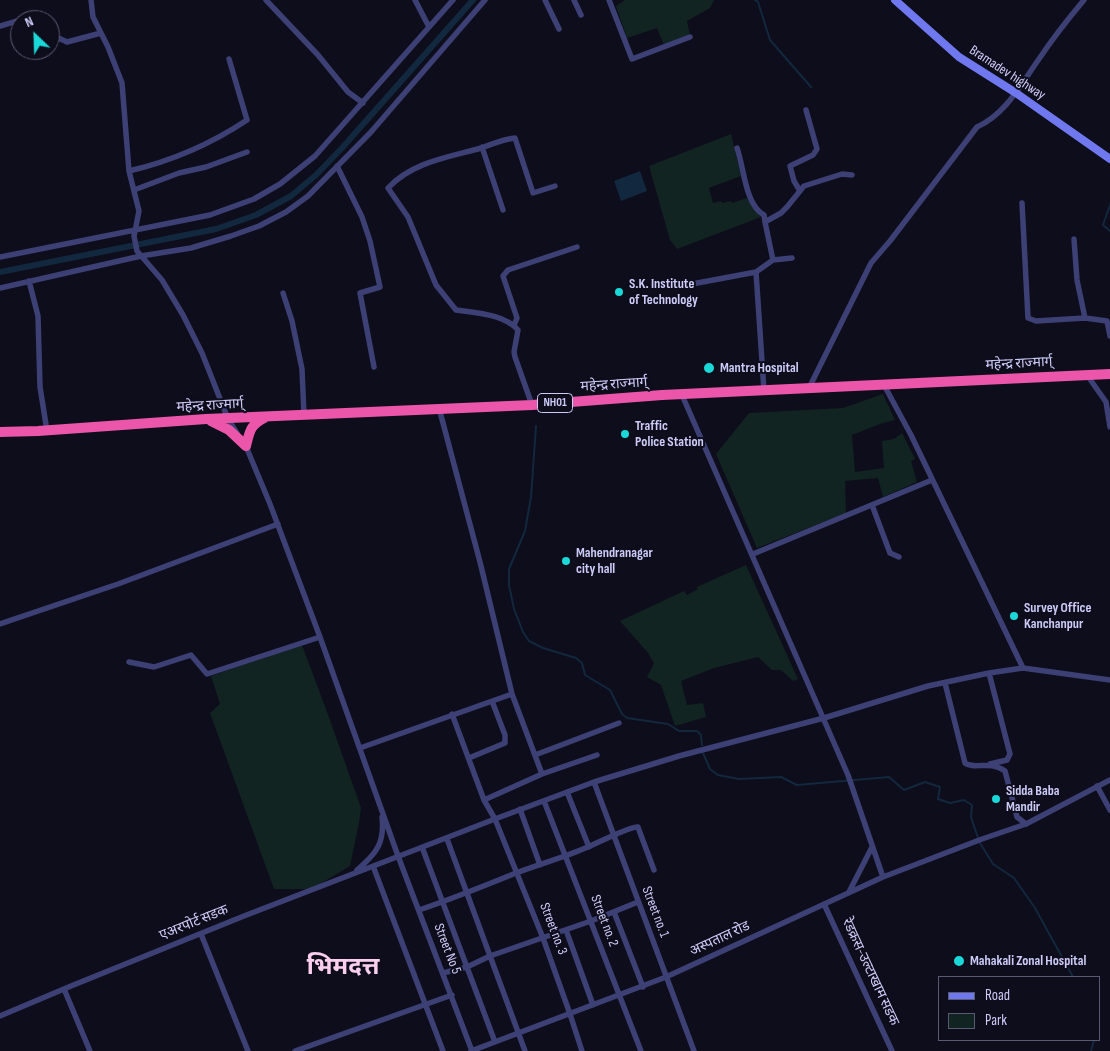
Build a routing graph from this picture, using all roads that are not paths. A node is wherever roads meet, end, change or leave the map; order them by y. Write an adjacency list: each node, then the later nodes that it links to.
1 (92, 0): 14 (street)
2 (266, 0): 19 (street)
3 (415, 0): 12 (street)
4 (453, 0): 12 (street)
5 (486, 0): 25 (street)
6 (545, 0): 13 (street)
7 (574, 0): 11 (street)
8 (609, 0): 15 (street)
9 (895, 0): 18 (street, Bramadev highway)
10 (1084, 0): 18 (street)
11 (581, 15)
12 (429, 27): 19 (street)
13 (559, 29)
14 (100, 33): 16 (street); 26 (street)
15 (690, 36)
16 (60, 39)
17 (228, 59): 26 (street)
18 (1016, 94): 24 (street, Bramadev highway); 53 (street)
19 (363, 103): 34 (street)
20 (806, 110): 30 (street)
21 (482, 148): 28 (street); 32 (street); 47 (street)
22 (737, 148): 33 (street)
23 (247, 152): 29 (street)
24 (1110, 159)
25 (337, 166): 37 (street); 49 (street)
26 (129, 171): 29 (street)
27 (852, 175): 30 (street)
28 (555, 186)
29 (134, 190): 34 (street)
30 (800, 190): 33 (street)
31 (1022, 202): 46 (street)
32 (503, 210)
33 (765, 222): 40 (street)
34 (137, 230): 37 (street); 38 (street)
35 (1074, 240): 46 (street)
36 (578, 247): 47 (street)
37 (139, 253): 42 (street); 61 (street)
38 (0, 257)
39 (792, 258): 40 (street)
40 (773, 260): 41 (street)
41 (756, 272): 43 (street); 54 (street)
42 (29, 281): 44 (street); 63 (street)
43 (692, 284)
44 (0, 288)
45 (283, 293): 58 (street)
46 (1085, 318): 48 (street)
47 (514, 325): 56 (street)
48 (1110, 336)
49 (374, 367)
50 (1110, 374): 51 (highway, महेन्द्र राज्मार्ग् / NH01)
51 (1087, 375): 52 (highway, महेन्द्र राज्मार्ग् / NH01); 62 (street)
52 (884, 385): 53 (highway, महेन्द्र राज्मार्ग् / NH01); 66 (street)
53 (809, 388): 54 (highway, महेन्द्र राज्मार्ग् / NH01)
54 (764, 391): 55 (highway, महेन्द्र राज्मार्ग् / NH01)
55 (682, 395): 56 (highway, महेन्द्र राज्मार्ग् / NH01); 69 (street)
56 (532, 405): 57 (highway, महेन्द्र राज्मार्ग् / NH01)
57 (439, 408): 58 (highway, महेन्द्र राज्मार्ग् / NH01); 78 (street)
58 (304, 415): 59 (highway, महेन्द्र राज्मार्ग् / NH01)
59 (266, 416): 61 (highway, महेन्द्र राज्मार्ग् / NH01); 65 (highway)
60 (206, 419): 61 (highway, महेन्द्र राज्मार्ग् / NH01); 63 (highway, महेन्द्र राज्मार्ग् / NH01); 65 (highway)
61 (228, 419): 65 (street)
62 (1110, 427)
63 (46, 431): 64 (highway, महेन्द्र राज्मार्ग् / NH01)
64 (0, 432)
65 (246, 446): 68 (street)
66 (932, 480): 67 (street); 74 (street)
67 (872, 505): 69 (street); 70 (street)
68 (278, 524): 71 (street); 72 (street)
69 (753, 554): 81 (street)
70 (899, 557)
71 (0, 624)
72 (320, 637): 73 (street); 83 (street)
73 (129, 662)
74 (1023, 668): 75 (street, एअरपोर्ट सडक); 76 (street, एअरपोर्ट सडक)
75 (989, 673): 77 (street, एअरपोर्ट सडक); 87 (street)
76 (1110, 680)
77 (945, 683): 81 (street, एअरपोर्ट सडक); 87 (street)
78 (512, 694): 79 (street); 85 (street)
79 (492, 701): 80 (street); 86 (street)
80 (452, 714): 83 (street); 86 (street, Street no. 3)
81 (824, 718): 90 (street, एअरपोर्ट सडक); 103 (street)
82 (618, 723): 85 (street)
83 (360, 748): 95 (street)
84 (597, 754): 88 (street)
85 (535, 755): 88 (street)
86 (469, 758): 93 (street, Street no. 3)
87 (990, 764): 99 (street)
88 (542, 774): 93 (street)
89 (1110, 780): 91 (street, अस्पताल रोड)
90 (594, 782): 92 (street, एअरपोर्ट सडक); 100 (street, Street no. 1)
91 (1097, 786): 97 (street); 99 (street, अस्पताल रोड)
92 (567, 792): 94 (street, एअरपोर्ट सडक); 102 (street)
93 (484, 800): 98 (street, Street no. 3)
94 (544, 801): 96 (street, एअरपोर्ट सडक); 106 (street, Street no. 2)
95 (380, 806): 105 (street, Street No 5); 111 (street)
96 (520, 810): 98 (street, एअरपोर्ट सडक); 107 (street)
97 (1110, 810)
98 (495, 819): 101 (street, एअरपोर्ट सडक); 110 (street, Street no. 3)
99 (1026, 824): 112 (street, अस्पताल रोड)
100 (613, 837): 102 (street); 109 (street); 116 (street, Street no. 1)
101 (447, 838): 104 (street, एअरपोर्ट सडक); 114 (street)
102 (589, 847): 106 (street)
103 (872, 847): 112 (street); 113 (street)
104 (422, 848): 105 (street, एअरपोर्ट सडक); 115 (street)
105 (398, 856): 108 (street, एअरपोर्ट सडक); 118 (street, Street No 5)
106 (566, 856): 107 (street); 120 (street, Street no. 2)
107 (540, 865): 110 (street)
108 (373, 866): 111 (street, एअरपोर्ट सडक); 132 (street)
109 (654, 870)
110 (517, 873): 114 (street); 123 (street, Street no. 3)
111 (353, 874): 122 (street, एअरपोर्ट सडक)
112 (883, 877): 113 (street, अस्पताल रोड)
113 (849, 892): 117 (street, अस्पताल रोड)
114 (467, 894): 115 (street); 124 (street)
115 (442, 902): 118 (street); 125 (street)
116 (638, 902): 119 (street); 127 (street, Street no. 1)
117 (824, 904): 127 (street, अस्पताल रोड); 147 (street, रेडक्रस-उल्टाखाम सडक)
118 (419, 910): 126 (street, Street No 5)
119 (614, 912): 120 (street); 128 (street)
120 (591, 921): 121 (street); 131 (street, Street no. 2)
121 (566, 930): 123 (street); 133 (street)
122 (201, 934): 129 (street, एअरपोर्ट सडक); 139 (street)
123 (543, 938): 124 (street); 134 (street, Street no. 3)
124 (490, 956): 125 (street); 136 (street)
125 (468, 967): 126 (street); 137 (street)
126 (443, 973): 130 (street, Street No 5)
127 (666, 977): 128 (street, अस्पताल रोड); 146 (street, Street no. 1)
128 (643, 987): 131 (street, अस्पताल रोड)
129 (64, 989): 135 (street, एअरपोर्ट सडक); 138 (street)
130 (452, 995): 132 (street); 142 (street, Street No 5)
131 (619, 996): 133 (street, अस्पताल रोड); 145 (street, Street no. 2)
132 (425, 1004): 140 (street); 141 (street)
133 (593, 1005): 134 (street, अस्पताल रोड)
134 (570, 1014): 136 (street, अस्पताल रोड); 144 (street, Street no. 3)
135 (0, 1016)
136 (519, 1034): 137 (street, अस्पताल रोड); 143 (street)
137 (495, 1042): 142 (street, अस्पताल रोड)
138 (90, 1051)
139 (248, 1051)
140 (296, 1051)
141 (443, 1051)
142 (472, 1051)
143 (525, 1051)
144 (582, 1051)
145 (641, 1051)
146 (694, 1051)
147 (892, 1051)

